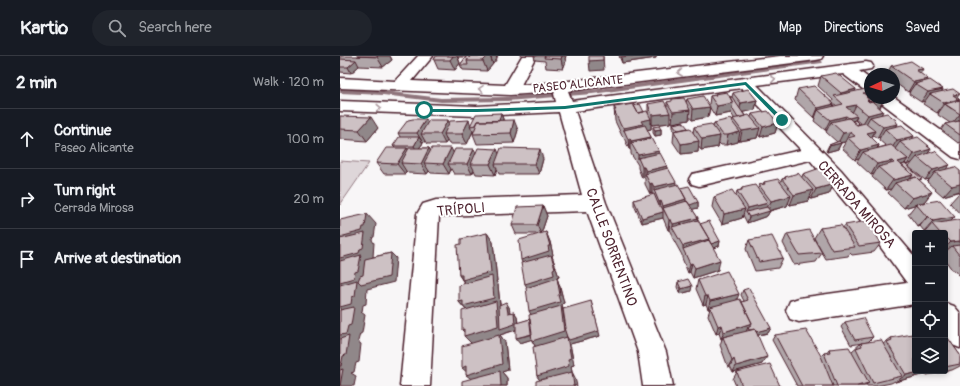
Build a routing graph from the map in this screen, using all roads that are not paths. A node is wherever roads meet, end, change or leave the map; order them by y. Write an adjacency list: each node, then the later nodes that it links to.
1 (426, 56): 10 (street)
2 (529, 56): 11 (street)
3 (693, 56): 6 (street)
4 (812, 56): 6 (street, PASEO ALICANTE)
5 (856, 64): 7 (street); 9 (street, PASEO ALICANTE, one-way to 5)
6 (702, 70): 12 (street, PASEO ALICANTE, one-way to 12)
7 (864, 77)
8 (340, 83): 10 (street, PASEO ALICANTE)
9 (746, 83): 12 (street, PASEO ALICANTE); 15 (street, CERRADA MIROSA)
10 (399, 86): 11 (street, PASEO ALICANTE, one-way to 10)
11 (510, 90): 12 (street, PASEO ALICANTE)
12 (563, 97): 14 (street, PASEO ALICANTE, one-way to 12); 18 (street, CALLE SORRENTINO)
13 (893, 104): 16 (street)
14 (340, 106)
15 (813, 153): 17 (street, CERRADA MIROSA); 19 (street, CERRADA MIROSA)
16 (960, 153)
17 (699, 178)
18 (595, 203): 24 (street, TRÍPOLI); 25 (street, CALLE SORRENTINO)
19 (912, 271)
20 (912, 293): 21 (street)
21 (799, 310)
22 (948, 319): 23 (street)
23 (960, 335)
24 (415, 386)
25 (658, 386)

